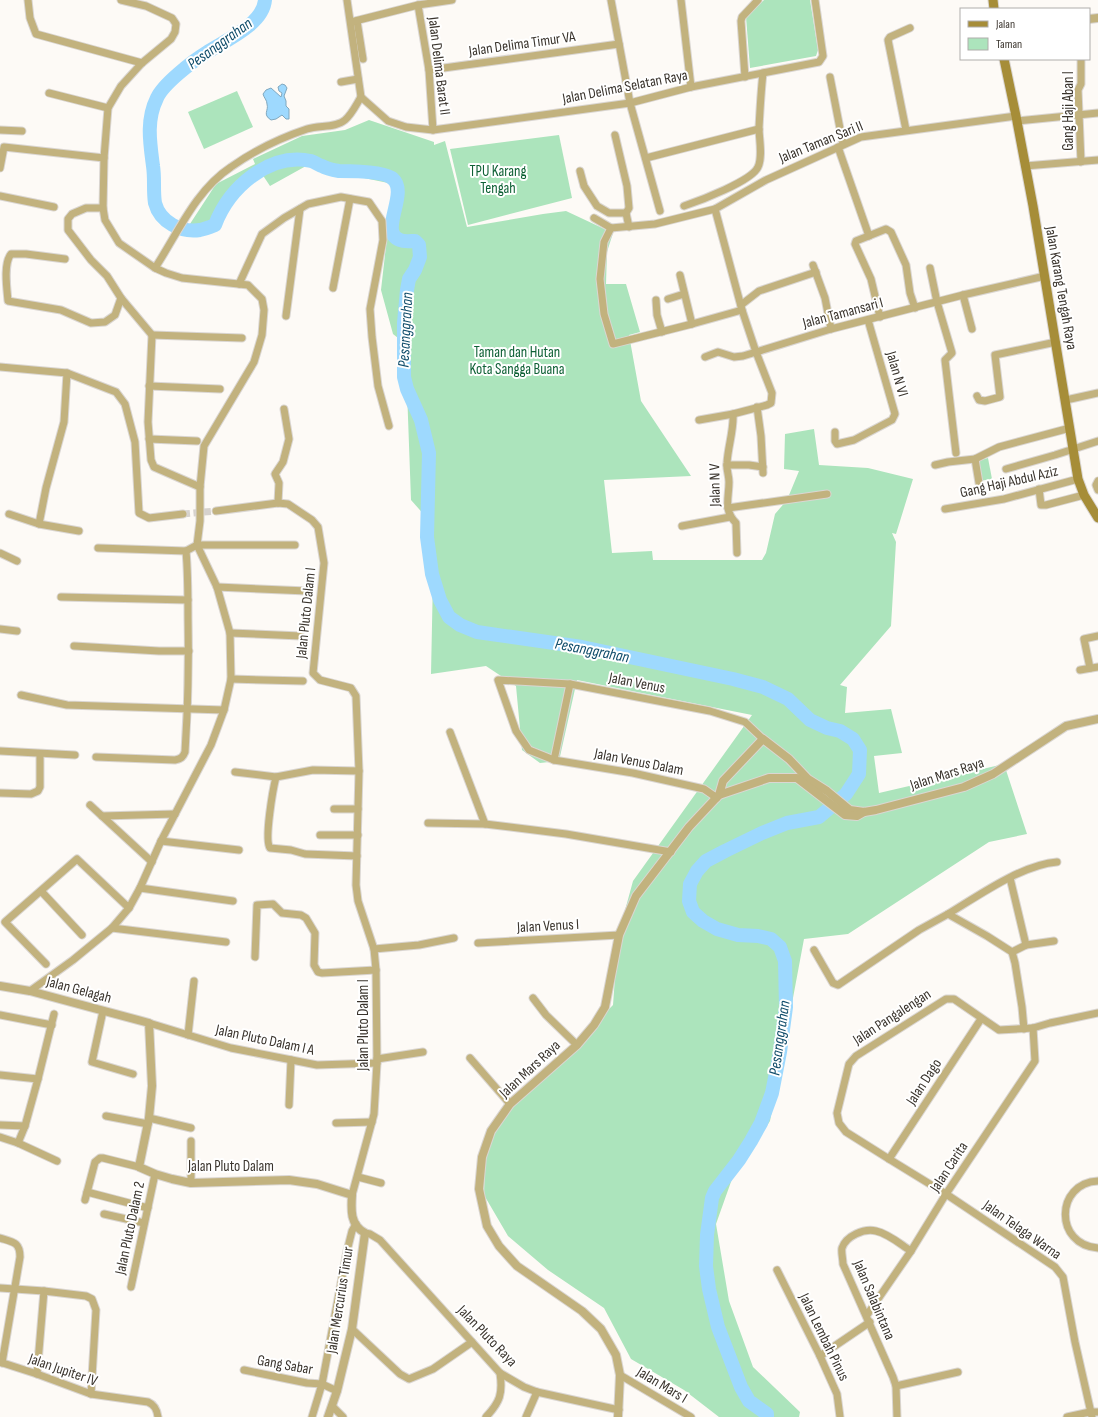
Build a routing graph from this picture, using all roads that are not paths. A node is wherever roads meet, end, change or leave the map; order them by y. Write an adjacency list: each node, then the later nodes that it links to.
1 (28, 0): 17 (street)
2 (121, 0): 17 (street)
3 (354, 0): 9 (street)
4 (452, 0): 10 (street)
5 (611, 0): 13 (street)
6 (681, 0): 24 (street)
7 (758, 0): 20 (street)
8 (815, 0): 19 (street, Jalan Delima Selatan Raya)
9 (348, 4): 11 (street)
10 (418, 5): 11 (street); 18 (street, Jalan Delima Barat II)
11 (354, 21): 14 (street); 22 (street)
12 (910, 28): 35 (street)
13 (619, 44): 18 (street, Jalan Delima Timur VA); 27 (street)
14 (363, 59)
15 (1004, 60): 31 (main road, Jalan Karang Tengah Raya)
16 (1081, 60): 30 (street, Gang Haji Aban I)
17 (142, 63): 28 (street)
18 (429, 70): 34 (street, Jalan Delima Barat II)
19 (763, 73): 20 (street, Jalan Delima Selatan Raya); 32 (street)
20 (745, 77): 24 (street, Jalan Delima Selatan Raya)
21 (830, 77): 38 (street)
22 (358, 79): 23 (street); 26 (street)
23 (341, 82)
24 (691, 88): 27 (street, Jalan Delima Selatan Raya)
25 (49, 93): 28 (street)
26 (361, 97): 34 (street, Jalan Delima Selatan Raya); 60 (street)
27 (630, 103): 34 (street, Jalan Delima Selatan Raya); 40 (street)
28 (108, 108): 39 (street)
29 (1098, 113): 30 (street, Jalan Taman Sari II)
30 (1080, 114): 31 (street, Jalan Taman Sari II); 42 (street, Gang Haji Aban I)
31 (1017, 118): 35 (street, Jalan Taman Sari II); 43 (main road, Jalan Karang Tengah Raya)
32 (759, 129): 40 (street); 48 (street)
33 (0, 130): 36 (street)
34 (434, 130)
35 (906, 130): 38 (street, Jalan Taman Sari II)
36 (22, 131)
37 (615, 135): 54 (street)
38 (841, 145): 52 (street, Jalan Taman Sari II); 58 (street)
39 (104, 158): 44 (street); 50 (street)
40 (646, 158): 53 (street)
41 (1098, 160): 42 (street)
42 (1081, 162): 43 (street)
43 (1026, 166): 63 (main road, Jalan Karang Tengah Raya)
44 (0, 168)
45 (580, 171): 54 (street)
46 (0, 196): 49 (street)
47 (350, 199): 51 (street); 65 (street); 97 (street)
48 (684, 206)
49 (54, 207)
50 (103, 208): 60 (street); 68 (street)
51 (300, 209): 64 (street); 74 (street)
52 (715, 209): 56 (street, Jalan Taman Sari II); 72 (street)
53 (660, 211)
54 (626, 213): 56 (street)
55 (594, 218): 57 (street)
56 (629, 227): 57 (street, Jalan Taman Sari II)
57 (611, 228): 80 (street)
58 (869, 236): 73 (street); 75 (street)
59 (65, 259): 68 (street)
60 (155, 268): 64 (street)
61 (930, 268): 71 (street)
62 (680, 275): 66 (street)
63 (1046, 276): 67 (street, Jalan Tamansari I); 83 (main road, Jalan Karang Tengah Raya)
64 (239, 284): 112 (street)
65 (333, 288)
66 (684, 294): 69 (street); 77 (street)
67 (963, 295): 71 (street, Jalan Tamansari I); 79 (street)
68 (121, 298): 81 (street)
69 (668, 299)
70 (656, 300): 80 (street)
71 (938, 302): 73 (street, Jalan Tamansari I); 104 (street)
72 (742, 307): 77 (street); 78 (street); 84 (street)
73 (915, 308): 75 (street, Jalan Tamansari I)
74 (286, 316)
75 (880, 317): 76 (street, Jalan Tamansari I)
76 (868, 320): 78 (street, Jalan Tamansari I); 99 (street, Jalan N VI)
77 (692, 324): 80 (street)
78 (832, 329): 84 (street, Jalan Tamansari I)
79 (972, 329)
80 (662, 332)
81 (152, 335): 82 (street); 88 (street)
82 (242, 338)
83 (1056, 342): 91 (street); 92 (main road, Jalan Karang Tengah Raya)
84 (756, 352): 85 (street, Jalan Tamansari I); 93 (street)
85 (705, 357)
86 (0, 367): 87 (street)
87 (68, 373): 122 (street); 125 (street)
88 (149, 386): 89 (street); 100 (street)
89 (220, 389)
90 (1098, 393): 92 (street)
91 (977, 396)
92 (1066, 400): 98 (main road, Jalan Karang Tengah Raya)
93 (757, 407): 95 (street); 106 (street)
94 (284, 409): 117 (street)
95 (732, 414): 96 (street); 106 (street, Jalan N V)
96 (699, 420)
97 (389, 426)
98 (1070, 428): 103 (main road, Jalan Karang Tengah Raya); 105 (street)
99 (835, 432)
100 (149, 439): 101 (street); 112 (street)
101 (197, 441)
102 (1098, 441): 103 (street)
103 (1073, 450): 108 (street); 109 (main road, Jalan Karang Tengah Raya)
104 (956, 453)
105 (975, 459): 107 (street); 111 (street)
106 (727, 465): 118 (street, Jalan N V)
107 (935, 465)
108 (1006, 469)
109 (1078, 479): 113 (street, Gang Haji Abdul Aziz); 116 (main road, Jalan Karang Tengah Raya)
110 (1098, 481): 114 (street)
111 (979, 484)
112 (200, 487): 128 (street)
113 (1039, 489): 116 (street); 119 (street, Gang Haji Abdul Aziz)
114 (1098, 490)
115 (827, 494): 118 (street)
116 (1084, 495): 124 (main road, Jalan Karang Tengah Raya)
117 (278, 503): 120 (street, Jalan Pluto Dalam I); 164 (street, Jalan Pluto Dalam I)
118 (728, 508): 123 (street, Jalan N V)
119 (945, 509)
120 (216, 510)
121 (9, 514): 125 (street)
122 (183, 514)
123 (730, 517): 126 (street); 133 (street, Jalan N V)
124 (1098, 518)
125 (39, 524): 127 (street)
126 (682, 526)
127 (79, 531)
128 (197, 545): 129 (street); 131 (street); 135 (street)
129 (295, 545)
130 (98, 548): 131 (street)
131 (186, 551): 138 (street)
132 (0, 553): 134 (street)
133 (737, 553)
134 (17, 562)
135 (217, 587): 136 (street); 141 (street)
136 (307, 591)
137 (61, 597): 138 (street)
138 (188, 600): 145 (street)
139 (0, 629): 140 (street)
140 (16, 631)
141 (230, 633): 142 (street); 149 (street)
142 (301, 636)
143 (1098, 636): 147 (street)
144 (74, 646): 145 (street)
145 (189, 651): 154 (street)
146 (1098, 667): 147 (street)
147 (1090, 668): 148 (street)
148 (1080, 670)
149 (231, 679): 151 (street); 155 (street)
150 (498, 680): 152 (street, Jalan Venus); 163 (street, Jalan Venus Dalam)
151 (303, 681)
152 (570, 684): 158 (street, Jalan Venus); 163 (street)
153 (21, 695): 154 (street)
154 (191, 709): 155 (street); 162 (street)
155 (220, 710): 173 (street)
156 (1098, 719): 168 (street, Jalan Mars Raya)
157 (450, 732): 176 (street)
158 (763, 739): 168 (street, Jalan Mars Raya); 169 (street, Jalan Mars Raya)
159 (0, 751): 160 (street)
160 (40, 754): 161 (street); 167 (street)
161 (76, 755)
162 (96, 757)
163 (554, 760): 169 (street, Jalan Venus Dalam)
164 (359, 771): 166 (street); 172 (street, Jalan Pluto Dalam I)
165 (235, 772): 166 (street)
166 (276, 777): 182 (street)
167 (0, 793)
168 (825, 794): 169 (street, Jalan Mars Raya)
169 (718, 796): 181 (street, Jalan Mars Raya)
170 (90, 805): 174 (street)
171 (334, 809): 172 (street)
172 (358, 809): 178 (street, Jalan Pluto Dalam I)
173 (176, 814): 174 (street); 179 (street)
174 (102, 816): 183 (street)
175 (428, 823): 176 (street)
176 (485, 824): 181 (street)
177 (320, 835): 178 (street)
178 (358, 835): 182 (street, Jalan Pluto Dalam I)
179 (161, 841): 180 (street); 183 (street)
180 (239, 850)
181 (671, 852): 193 (street, Jalan Mars Raya)
182 (358, 856): 199 (street, Jalan Pluto Dalam I)
183 (152, 862): 186 (street)
184 (1057, 862): 185 (street)
185 (1010, 878): 190 (street); 198 (street)
186 (140, 888): 188 (street); 189 (street)
187 (41, 890): 189 (street); 192 (street); 203 (street)
188 (233, 901)
189 (129, 908): 191 (street)
190 (948, 914): 200 (street); 201 (street)
191 (112, 928): 196 (street); 207 (street)
192 (82, 934)
193 (619, 935): 197 (street, Jalan Venus I); 219 (street, Jalan Mars Raya)
194 (454, 938): 199 (street)
195 (1054, 941): 198 (street)
196 (226, 942)
197 (478, 943)
198 (1026, 946): 201 (street)
199 (374, 950): 204 (street, Jalan Pluto Dalam I)
200 (814, 950)
201 (1012, 952): 217 (street)
202 (255, 957): 204 (street)
203 (46, 964)
204 (376, 970): 223 (street, Jalan Pluto Dalam I)
205 (194, 981): 218 (street)
206 (0, 986): 207 (street, Jalan Gelagah)
207 (30, 991): 209 (street, Jalan Gelagah)
208 (533, 998): 219 (street)
209 (103, 1010): 214 (street, Jalan Gelagah); 224 (street)
210 (1098, 1012): 216 (street, Jalan Pangalengan)
211 (54, 1014): 215 (street)
212 (0, 1015): 215 (street)
213 (981, 1019): 217 (street, Jalan Pangalengan); 233 (street, Jalan Pangalengan); 240 (street, Jalan Dago)
214 (149, 1023): 218 (street, Jalan Pluto Dalam I A); 230 (street)
215 (52, 1025): 226 (street)
216 (1033, 1028): 217 (street, Jalan Pangalengan); 249 (street, Jalan Carita)
217 (1024, 1029)
218 (188, 1035): 222 (street, Jalan Pluto Dalam I A)
219 (577, 1045): 228 (street, Jalan Mars Raya)
220 (422, 1052): 223 (street, Jalan Pluto Dalam I A)
221 (470, 1058): 228 (street)
222 (291, 1060): 223 (street, Jalan Pluto Dalam I A); 227 (street)
223 (378, 1061): 231 (street, Jalan Pluto Dalam I)
224 (133, 1074)
225 (0, 1075): 226 (street)
226 (38, 1079): 235 (street)
227 (290, 1104)
228 (510, 1104): 274 (street, Jalan Mars Raya)
229 (106, 1116): 230 (street)
230 (149, 1121): 236 (street); 242 (street)
231 (372, 1122): 232 (street); 244 (street, Jalan Pluto Dalam I)
232 (336, 1123)
233 (839, 1123): 240 (street, Jalan Telaga Warna)
234 (0, 1125): 235 (street)
235 (25, 1126): 239 (street)
236 (191, 1128)
237 (0, 1137): 239 (street)
238 (191, 1141): 246 (street)
239 (18, 1143): 241 (street)
240 (889, 1160): 249 (street, Jalan Telaga Warna)
241 (57, 1161)
242 (140, 1167): 243 (street, Jalan Pluto Dalam); 248 (street)
243 (155, 1174): 246 (street, Jalan Pluto Dalam); 252 (street, Jalan Pluto Dalam 2)
244 (358, 1177): 247 (street); 250 (street, Jalan Pluto Dalam I)
245 (1098, 1181): 258 (street)
246 (191, 1183): 250 (street, Jalan Pluto Dalam)
247 (381, 1183)
248 (88, 1192): 251 (street); 252 (street)
249 (946, 1194): 259 (street, Jalan Carita); 282 (street, Jalan Telaga Warna)
250 (352, 1195): 255 (street)
251 (85, 1200)
252 (148, 1208): 254 (street, Jalan Pluto Dalam 2)
253 (104, 1214): 254 (street)
254 (144, 1223): 261 (street, Jalan Pluto Dalam 2)
255 (356, 1224): 256 (street); 275 (street)
256 (365, 1233): 266 (street, Jalan Mercurius Timur); 267 (street, Jalan Pluto Raya)
257 (0, 1238): 263 (street)
258 (1098, 1248)
259 (911, 1251): 265 (street, Jalan Carita); 265 (street, Jalan Salabintana)
260 (777, 1270): 268 (street, Jalan Lembah Pinus)
261 (131, 1287)
262 (0, 1288): 263 (street)
263 (14, 1289): 264 (street); 269 (street)
264 (44, 1291): 273 (street); 279 (street)
265 (868, 1318): 268 (street, Jalan Carita); 276 (street, Jalan Salabintana)
266 (352, 1329): 267 (street); 277 (street, Jalan Mercurius Timur)
267 (472, 1342): 272 (street, Jalan Pluto Raya)
268 (820, 1356): 290 (street, Jalan Lembah Pinus)
269 (1, 1362): 273 (street, Jalan Jupiter IV)
270 (244, 1370): 275 (street, Gang Sabar)
271 (958, 1372): 276 (street)
272 (500, 1373): 278 (street, Jalan Pluto Raya); 287 (street)
273 (37, 1374): 279 (street, Jalan Jupiter IV)
274 (620, 1375): 281 (street, Jalan Mars Raya); 289 (street, Jalan Mars I)
275 (322, 1384): 277 (street, Gang Sabar); 284 (street)
276 (896, 1386): 291 (street, Jalan Salabintana)
277 (337, 1391): 280 (street, Jalan Mercurius Timur)
278 (537, 1392): 281 (street, Jalan Pluto Raya); 288 (street)
279 (91, 1394): 283 (street, Jalan Jupiter IV)
280 (332, 1406): 285 (street, Jalan Mercurius Timur); 286 (street)
281 (618, 1413)
282 (1093, 1413): 292 (street)
283 (158, 1417)
284 (312, 1417)
285 (328, 1417)
286 (343, 1417)
287 (486, 1417)
288 (526, 1417)
289 (691, 1417)
290 (840, 1417)
291 (897, 1417)
292 (1067, 1417)

